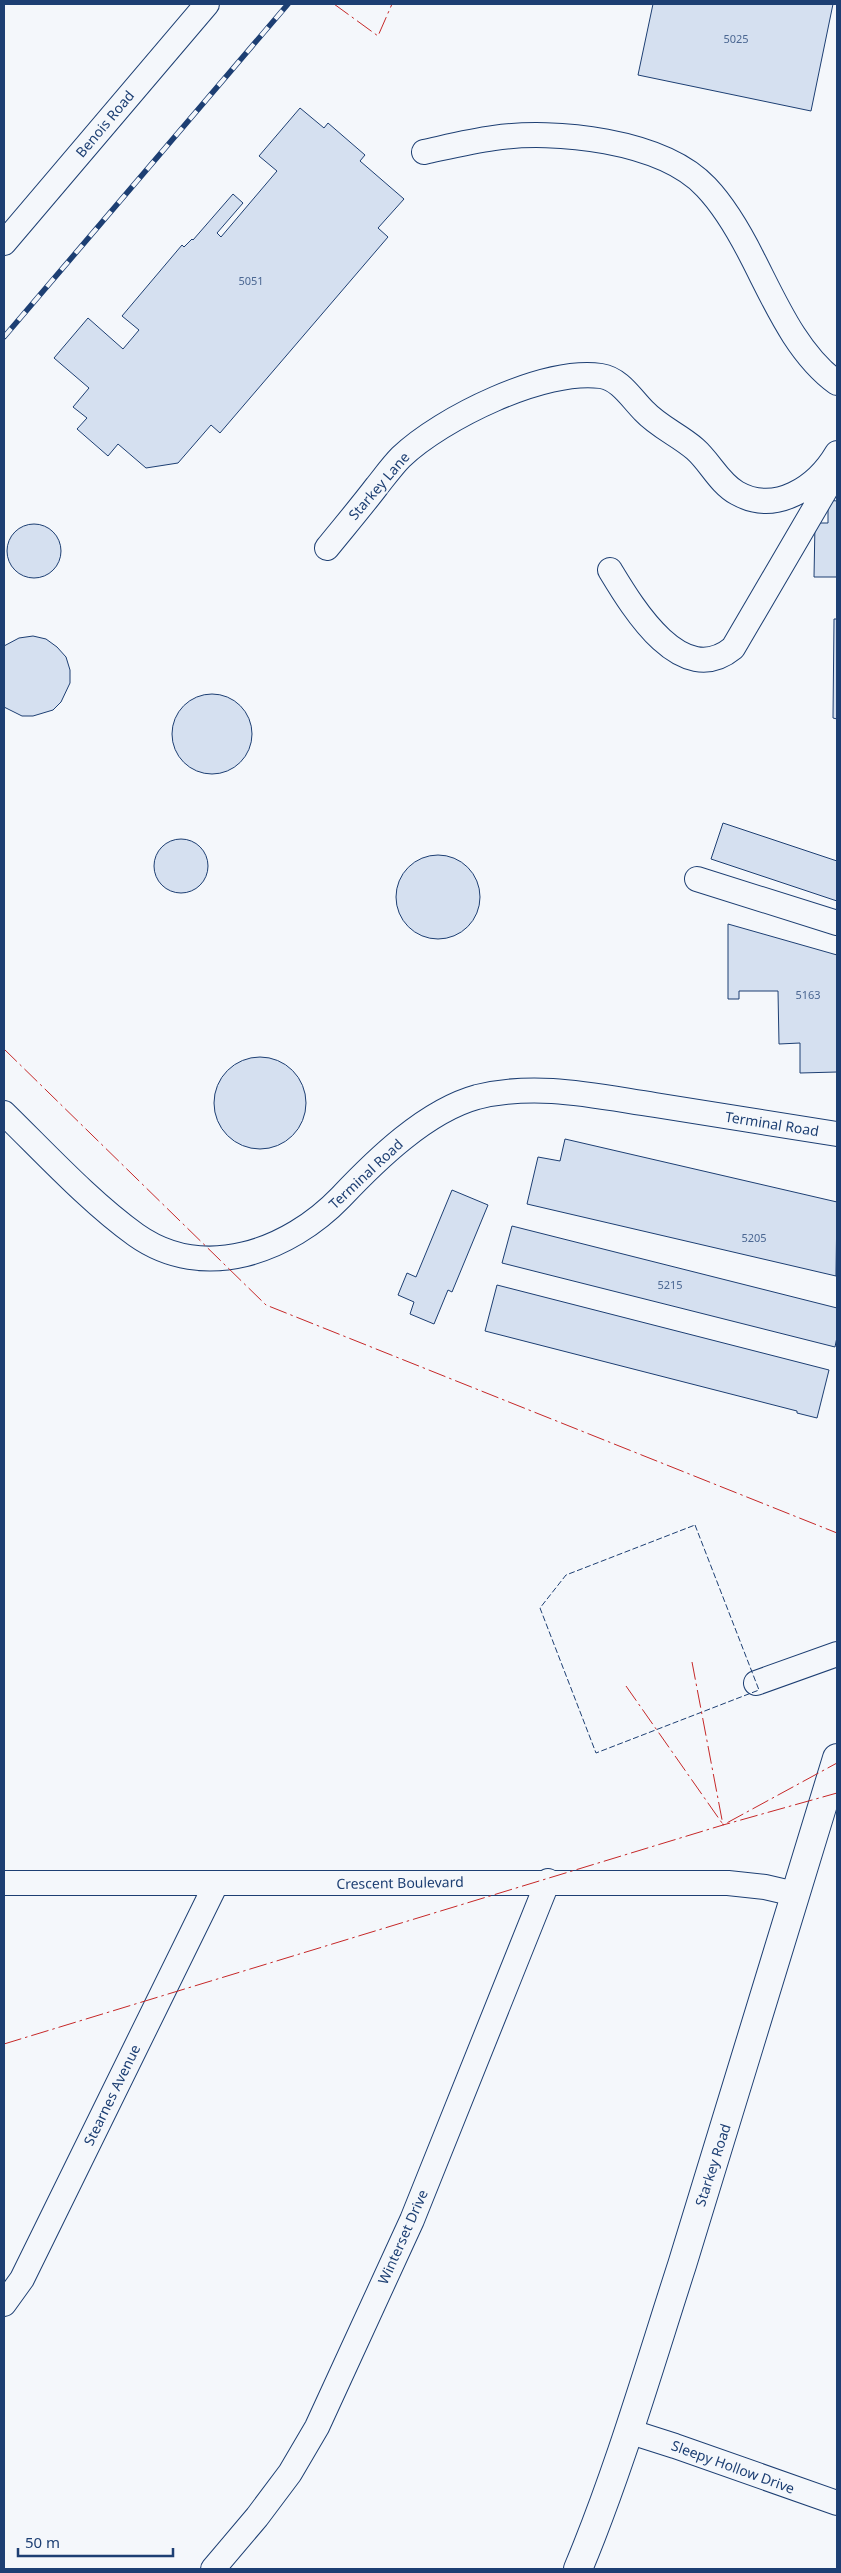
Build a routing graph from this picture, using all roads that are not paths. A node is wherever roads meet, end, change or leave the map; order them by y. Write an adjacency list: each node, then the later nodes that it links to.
1 (207, 4): 3 (street, Benois Road)
2 (424, 152): 4 (street)
3 (4, 243)
4 (837, 383)
5 (832, 461): 6 (street, Starkey Lane); 7 (street)
6 (327, 548)
7 (610, 570)
8 (698, 879): 9 (street)
9 (837, 923)
10 (4, 1113): 11 (street, Terminal Road)
11 (837, 1134)
12 (837, 1654): 13 (street)
13 (756, 1683)
14 (837, 1758): 18 (main road, Starkey Road)
15 (548, 1881): 17 (street, Crescent Boulevard); 18 (street, Crescent Boulevard); 22 (street, Winterset Drive)
16 (4, 1883): 17 (street, Crescent Boulevard)
17 (216, 1884): 19 (street, Stearnes Avenue)
18 (795, 1894): 20 (main road, Starkey Road)
19 (4, 2304)
20 (628, 2432): 21 (street, Sleepy Hollow Drive); 23 (main road, Starkey Road)
21 (837, 2503)
22 (213, 2569)
23 (578, 2569)

